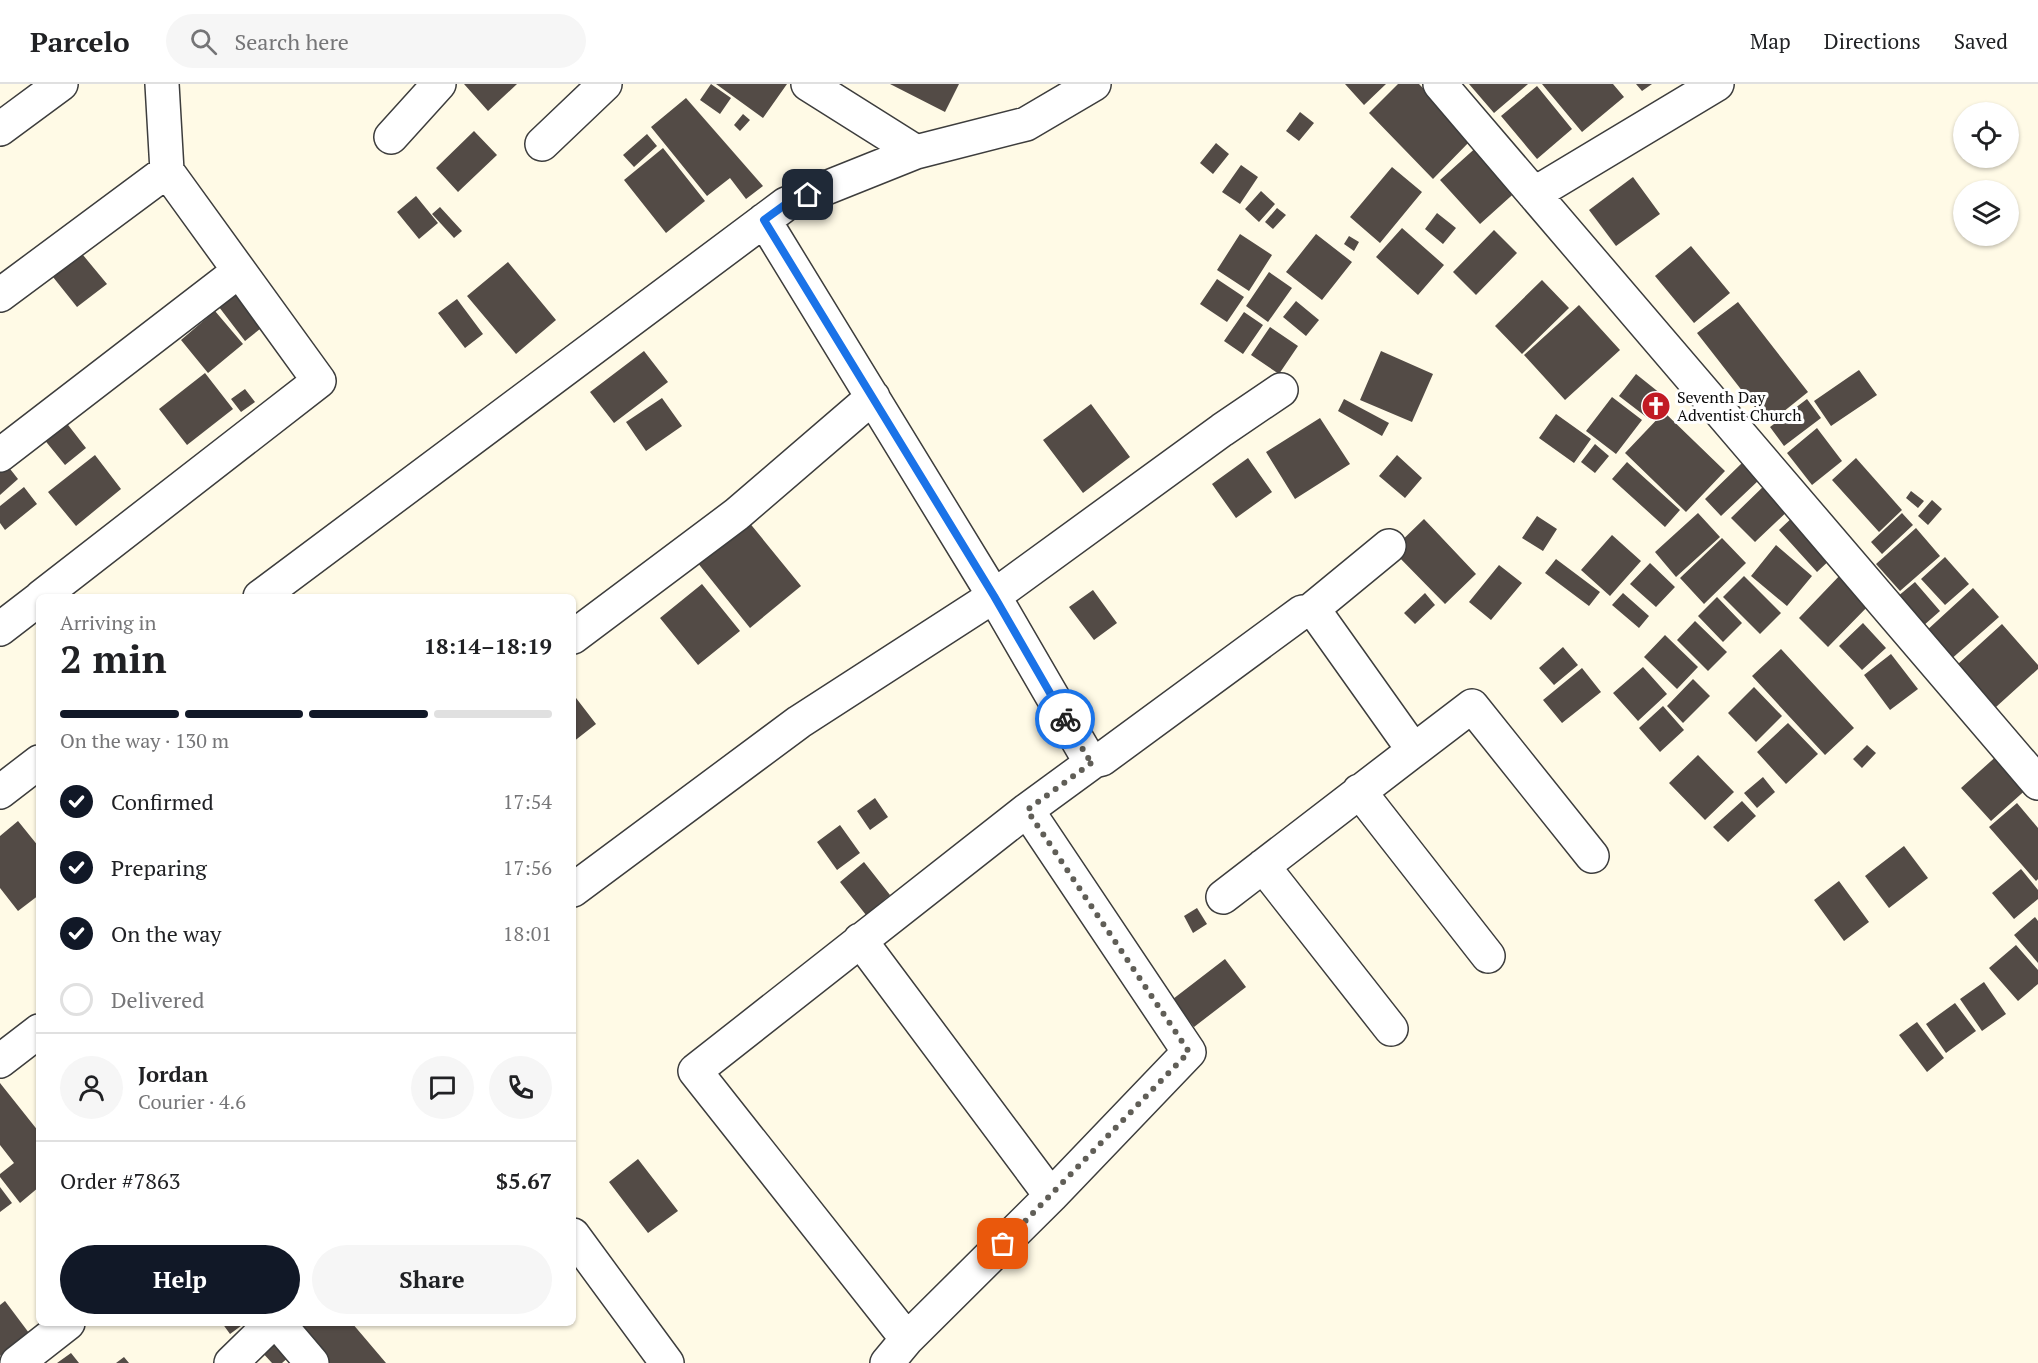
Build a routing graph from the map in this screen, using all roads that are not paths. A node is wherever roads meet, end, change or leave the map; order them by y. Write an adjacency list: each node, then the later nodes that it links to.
1 (61, 84): 9 (street)
2 (162, 84): 13 (street)
3 (439, 84): 10 (street)
4 (605, 84): 11 (street)
5 (808, 84): 12 (street)
6 (1094, 84): 12 (street)
7 (1440, 84): 14 (street)
8 (1717, 84): 14 (street)
9 (0, 129)
10 (391, 137)
11 (542, 144)
12 (916, 152): 15 (street)
13 (167, 171): 16 (street); 17 (street)
14 (1534, 194): 32 (street)
15 (764, 220): 19 (street); 23 (street)
16 (239, 271): 20 (street); 22 (street)
17 (0, 296)
18 (1281, 390): 24 (street)
19 (873, 398): 24 (street); 28 (street)
20 (0, 455)
21 (1389, 546): 26 (street)
22 (45, 594)
23 (264, 594)
24 (994, 596): 30 (street); 38 (street)
25 (36, 601): 27 (street)
26 (1310, 611): 29 (street); 30 (street)
27 (0, 629)
28 (576, 635)
29 (1409, 754): 33 (street); 36 (street)
30 (1094, 761): 35 (street)
31 (36, 764): 34 (street)
32 (2038, 783)
33 (1359, 791): 37 (street); 41 (street)
34 (0, 792)
35 (1027, 810): 40 (street); 45 (street)
36 (1592, 856)
37 (1263, 866): 39 (street); 42 (street)
38 (576, 888)
39 (1223, 897)
40 (860, 940): 45 (street); 50 (street)
41 (1488, 956)
42 (1390, 1029)
43 (36, 1033): 44 (street)
44 (0, 1061)
45 (1051, 1196): 50 (street)
46 (576, 1238): 54 (street)
47 (64, 1326): 51 (street)
48 (269, 1326): 52 (street)
49 (281, 1326): 53 (street)
50 (897, 1351)
51 (17, 1363)
52 (231, 1363)
53 (312, 1363)
54 (666, 1363)

